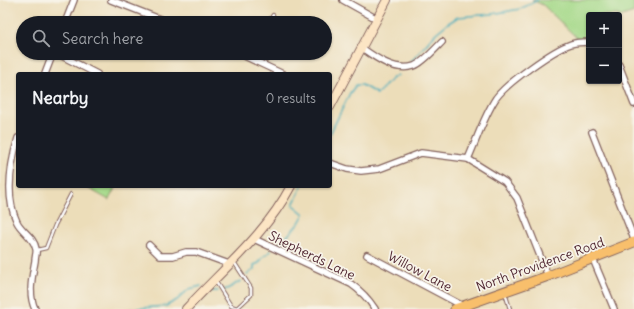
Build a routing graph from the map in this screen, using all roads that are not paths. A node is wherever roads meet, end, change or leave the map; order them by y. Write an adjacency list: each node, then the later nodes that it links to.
1 (74, 0): 5 (street)
2 (111, 0): 6 (street)
3 (344, 0): 7 (street)
4 (387, 0): 7 (street)
5 (68, 16)
6 (152, 16)
7 (377, 20): 10 (street)
8 (442, 42): 10 (street)
9 (586, 42): 22 (street)
10 (362, 48): 18 (street)
11 (52, 60): 14 (street)
12 (69, 60): 15 (street)
13 (259, 60): 16 (street)
14 (46, 72)
15 (93, 72)
16 (280, 72)
17 (622, 73): 19 (street)
18 (332, 97)
19 (634, 104)
20 (592, 132): 27 (street)
21 (16, 145): 30 (street)
22 (468, 159): 23 (street); 34 (street)
23 (332, 164)
24 (291, 188): 26 (street)
25 (71, 194): 30 (lane)
26 (254, 239): 33 (street); 40 (street, Shepherds Lane)
27 (634, 239)
28 (634, 242): 32 (main road, North Providence Road)
29 (149, 245): 33 (street)
30 (36, 250): 38 (street)
31 (367, 255): 37 (street, Willow Lane)
32 (592, 259): 34 (main road, North Providence Road); 42 (street)
33 (231, 262): 35 (street); 35 (lane)
34 (548, 276): 36 (main road, North Providence Road)
35 (214, 279): 39 (street)
36 (504, 291): 37 (main road, North Providence Road); 41 (lane)
37 (459, 308)
38 (35, 309)
39 (186, 309)
40 (375, 309)
41 (510, 309)
42 (614, 309)

